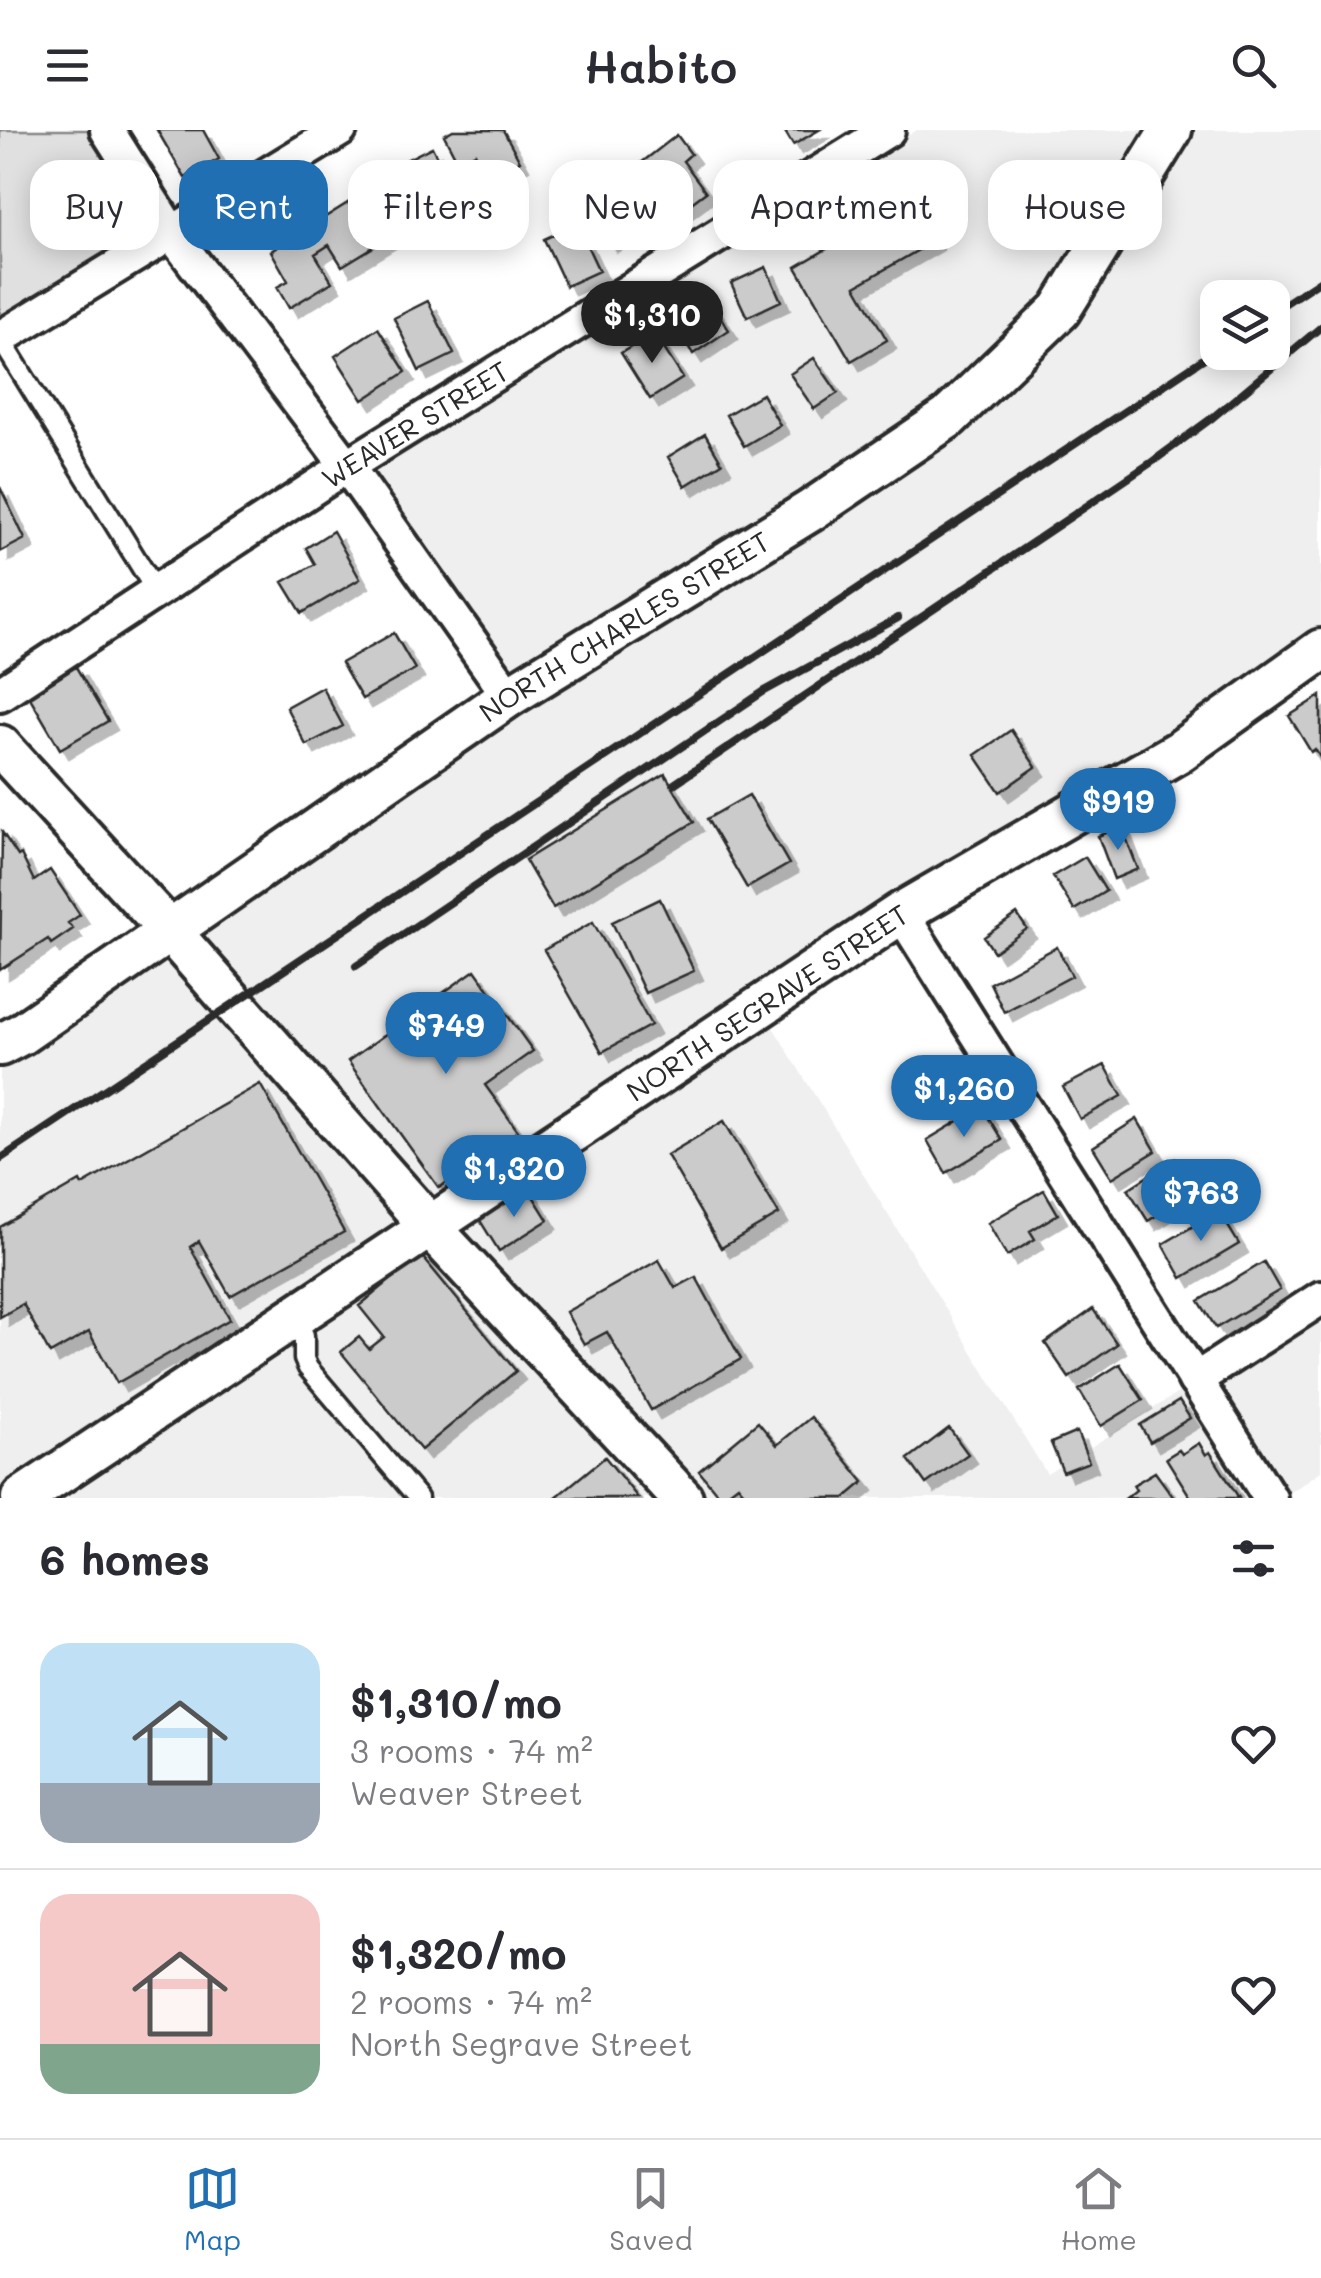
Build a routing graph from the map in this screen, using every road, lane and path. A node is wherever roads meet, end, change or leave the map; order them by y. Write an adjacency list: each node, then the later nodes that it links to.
1 (108, 130): 5 (street)
2 (340, 130): 5 (street)
3 (888, 130): 7 (street, WEAVER STREET)
4 (1171, 130): 11 (street, NORTH CHARLES STREET)
5 (172, 234): 6 (street); 7 (street)
6 (0, 338): 8 (lane)
7 (347, 466): 8 (street, WEAVER STREET); 11 (street)
8 (156, 591): 10 (street, WEAVER STREET)
9 (1321, 650): 13 (street, NORTH SEGRAVE STREET)
10 (0, 694)
11 (509, 696): 14 (street, NORTH CHARLES STREET)
12 (2, 753): 14 (street)
13 (902, 913): 16 (street, NORTH SEGRAVE STREET); 19 (street)
14 (168, 929): 15 (street, NORTH CHARLES STREET); 16 (street)
15 (0, 1045)
16 (429, 1225): 18 (street, NORTH SEGRAVE STREET); 22 (street)
17 (1321, 1298): 19 (street)
18 (292, 1316): 20 (street, NORTH SEGRAVE STREET); 21 (lane)
19 (1196, 1380): 23 (street)
20 (22, 1498)
21 (418, 1498)
22 (682, 1498)
23 (1270, 1498)

